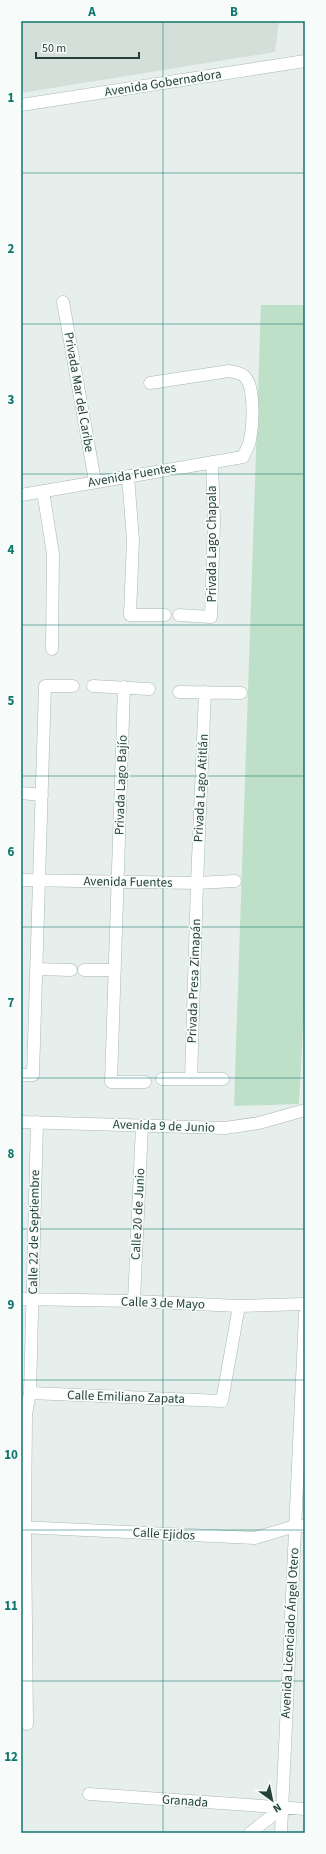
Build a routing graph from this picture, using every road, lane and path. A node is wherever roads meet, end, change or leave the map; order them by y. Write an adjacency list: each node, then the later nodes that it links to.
1 (305, 62): 2 (street, Avenida Gobernadora)
2 (21, 105)
3 (63, 302): 7 (street, Privada Mar del Caribe)
4 (150, 383): 5 (street, Avenida Fuentes)
5 (212, 462): 6 (street, Avenida Fuentes); 11 (street, Privada Lago Chapala)
6 (128, 476): 7 (street, Avenida Fuentes); 10 (street)
7 (95, 482): 8 (street, Avenida Fuentes)
8 (44, 491): 9 (street, Avenida Fuentes); 12 (street)
9 (21, 495)
10 (165, 615)
11 (179, 615)
12 (52, 649)
13 (73, 686): 21 (street)
14 (93, 686): 15 (street)
15 (124, 687): 16 (street); 24 (street, Privada Lago Bajío)
16 (149, 689)
17 (179, 692): 18 (street)
18 (205, 692): 19 (street); 26 (street, Privada Lago Atitlán)
19 (241, 693)
20 (21, 793): 21 (street)
21 (42, 795): 23 (street)
22 (21, 880): 23 (street, Avenida Fuentes)
23 (38, 880): 24 (street, Avenida Fuentes); 27 (street)
24 (118, 882): 26 (street, Avenida Fuentes); 30 (street, Privada Lago Bajío)
25 (235, 882): 26 (street, Avenida Fuentes)
26 (197, 883): 33 (street, Privada Presa Zimapán)
27 (36, 968): 28 (street); 31 (street)
28 (71, 970)
29 (84, 970): 30 (street)
30 (115, 970): 35 (street, Privada Lago Bajío)
31 (21, 1075)
32 (162, 1079): 33 (street)
33 (191, 1079): 34 (street)
34 (223, 1079)
35 (145, 1082)
36 (305, 1110): 39 (street, Avenida 9 de Junio)
37 (21, 1122): 38 (street, Avenida 9 de Junio)
38 (37, 1122): 39 (street, Avenida 9 de Junio); 40 (street, Calle 22 de Septiembre)
39 (142, 1126): 41 (street, Calle 20 de Junio)
40 (27, 1299): 41 (street, Calle 3 de Mayo); 45 (street, Calle 22 de Septiembre)
41 (134, 1301): 43 (street, Calle 3 de Mayo)
42 (305, 1304): 43 (street, Calle 3 de Mayo)
43 (239, 1306): 45 (street, Calle Emiliano Zapata)
44 (305, 1314): 47 (street, Avenida Licenciado Ángel Otero)
45 (30, 1393): 46 (street, Calle 22 de Septiembre)
46 (24, 1414): 48 (street, Calle 22 de Septiembre)
47 (300, 1526): 48 (street, Calle Ejidos); 51 (street, Avenida Licenciado Ángel Otero)
48 (23, 1527): 49 (street, Calle 22 de Septiembre)
49 (27, 1724)
50 (89, 1794): 51 (street, Granada)
51 (282, 1808): 52 (street, Granada); 53 (street); 54 (street, Avenida Licenciado Ángel Otero)
52 (305, 1809)
53 (250, 1833)
54 (281, 1833)

